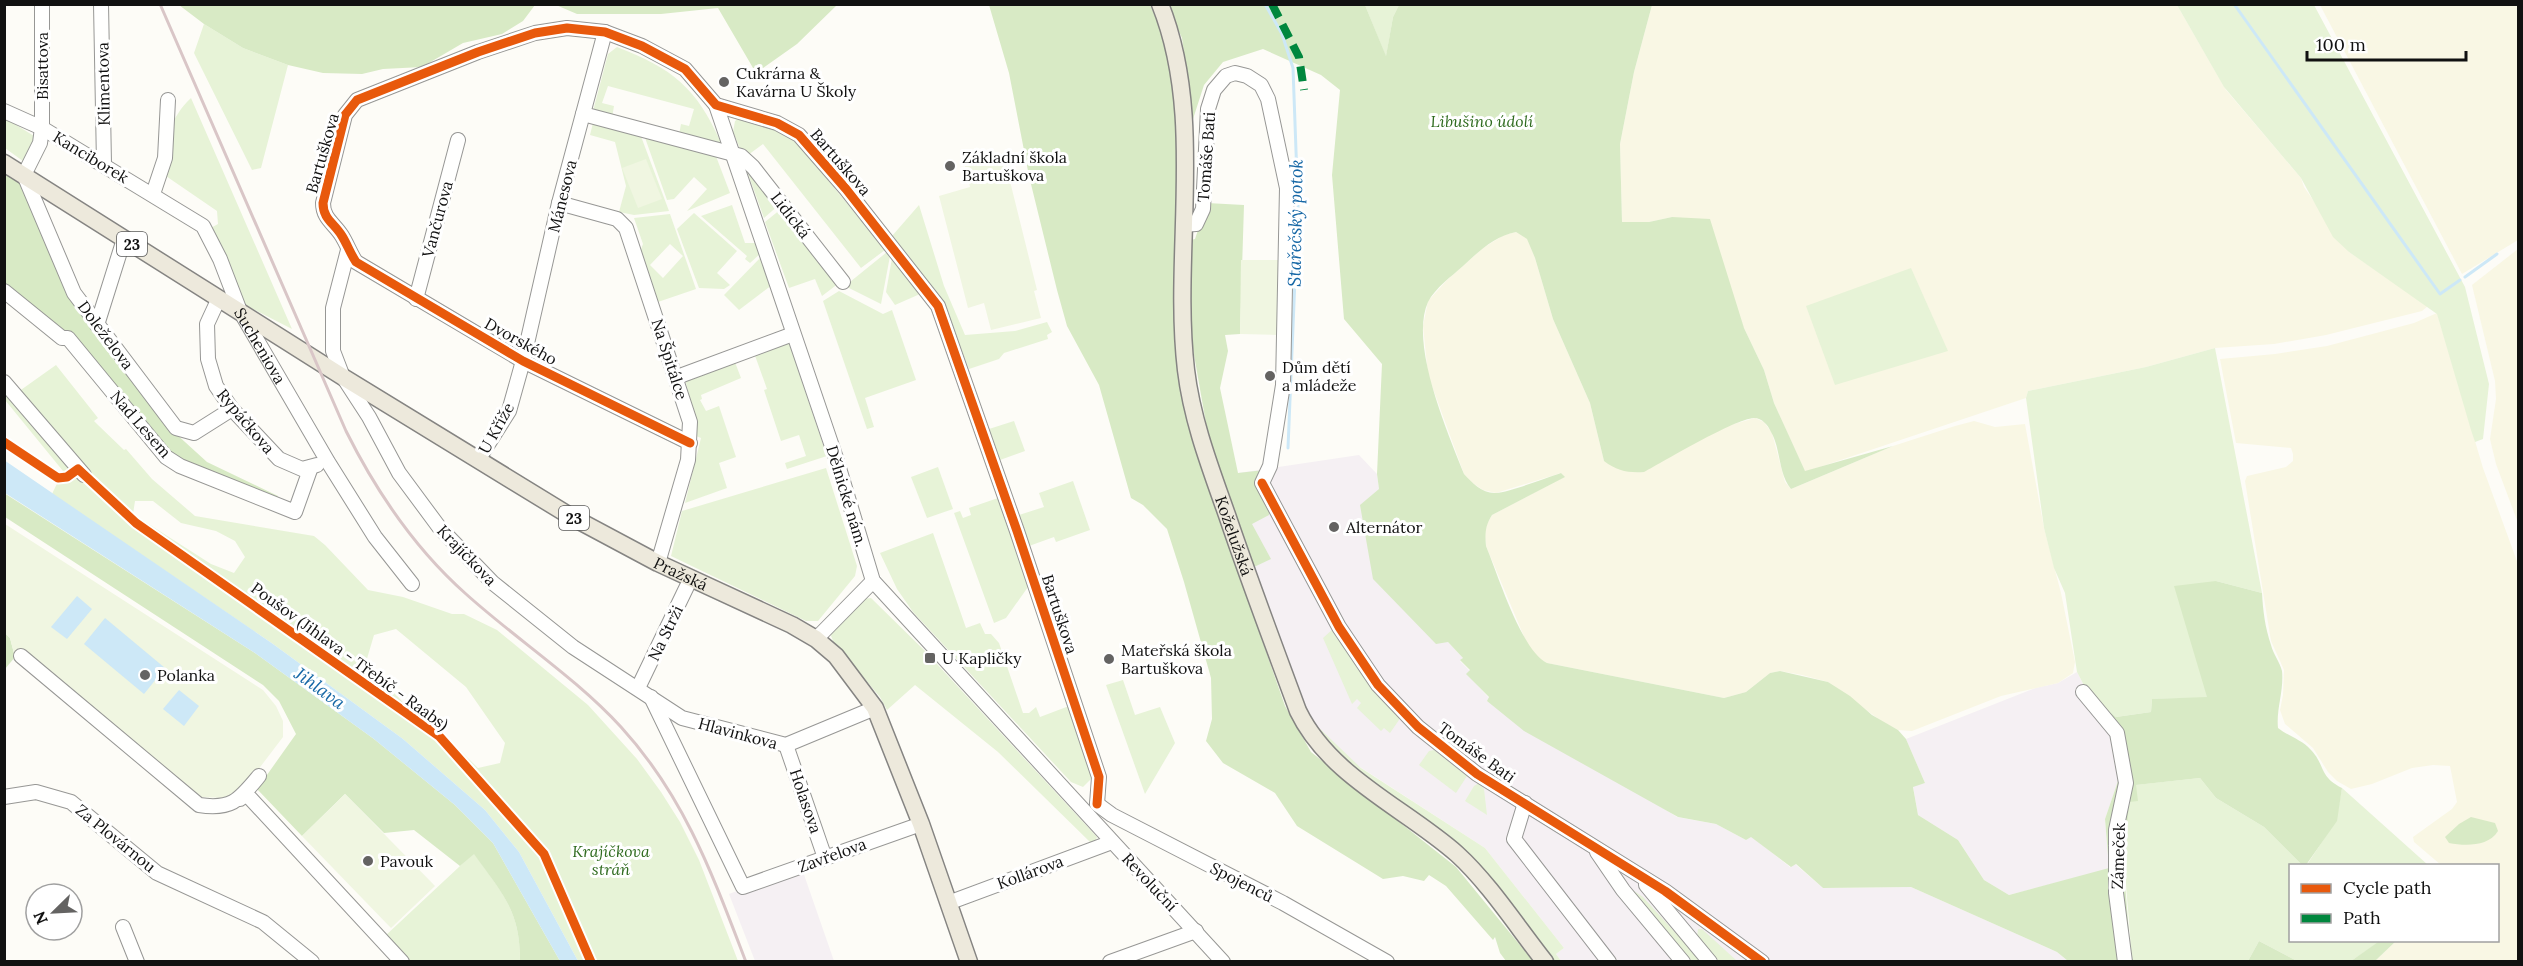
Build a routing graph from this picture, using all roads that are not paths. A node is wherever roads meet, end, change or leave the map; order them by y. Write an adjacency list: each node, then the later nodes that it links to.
1 (42, 4): 9 (street, Bisattova)
2 (101, 4): 13 (street, Klimentova)
3 (1160, 4): 17 (main road, Koželužská)
4 (604, 32): 6 (street, Bartuškova); 8 (street, Mánesova); 19 (street, Bartuškova)
5 (168, 100): 15 (street)
6 (716, 105): 11 (street, Lidická); 52 (street, Bartuškova)
7 (4, 111): 9 (street)
8 (584, 114): 11 (street, Lidická); 16 (street, Mánesova)
9 (46, 131): 13 (street, Kanciborek); 14 (street, Kanciborek)
10 (458, 140): 23 (street, Vančurova)
11 (734, 153): 20 (street, Lidická); 26 (street, Dělnické nám.)
12 (4, 163): 14 (main road, Sucheniova / 23)
13 (104, 164): 15 (street, Kanciborek)
14 (24, 175): 18 (main road, Sucheniova / 23); 25 (street, Doleželova)
15 (153, 194): 24 (street, Kanciborek)
16 (559, 203): 27 (street, Mánesova); 28 (street, Na Špitálce)
17 (1184, 225): 51 (street, Tomáše Bati); 70 (main road, Koželužská)
18 (124, 239): 22 (main road, Sucheniova / 23); 25 (street)
19 (348, 250): 23 (street, Dvorského); 29 (street, Krajíčkova)
20 (843, 282)
21 (4, 291): 35 (street, Nad Lesem)
22 (219, 298): 24 (main road, Sucheniova / 23); 31 (street, Rypáčkova)
23 (416, 299): 27 (street, Dvorského)
24 (240, 311): 29 (main road, Pražská / 23); 34 (street, Sucheniova)
25 (96, 325): 31 (street, Doleželova)
26 (794, 334): 28 (street); 39 (street, Dělnické nám.)
27 (524, 362): 32 (street, Dvorského); 33 (street, U Kříže)
28 (677, 376): 32 (street, Na Špitálce)
29 (343, 377): 33 (main road, Pražská / 23); 43 (street, Krajíčkova)
30 (4, 382): 36 (street)
31 (232, 409): 35 (street, Rypáčkova)
32 (690, 443): 37 (street, Na Špitálce)
33 (478, 460): 37 (main road, Pražská / 23)
34 (328, 462): 35 (street, Rypáčkova); 40 (street, Sucheniova)
35 (311, 467)
36 (84, 475)
37 (658, 563): 38 (main road, Pražská / 23)
38 (691, 578): 41 (main road, Pražská / 23); 43 (street, Na Strži)
39 (873, 581): 41 (street); 53 (street)
40 (412, 584)
41 (816, 639): 46 (main road, Pražská / 23)
42 (21, 656): 50 (street)
43 (638, 688): 45 (street, Hlavinkova)
44 (2083, 692): 74 (street, Zámeček)
45 (651, 697): 47 (street, Hlavinkova); 57 (street, Zavřelova)
46 (875, 708): 47 (street, Hlavinkova); 54 (main road, Pražská / 23)
47 (786, 745): 57 (street, Holasova)
48 (259, 776): 50 (street)
49 (4, 797): 64 (street, Za Plovárnou)
50 (240, 799): 65 (street)
51 (1525, 803): 56 (street, Tomáše Bati); 71 (street)
52 (1097, 804): 53 (street); 69 (street, Spojenců)
53 (1086, 814): 55 (street, Revoluční)
54 (921, 824): 57 (street, Zavřelova); 59 (main road, Pražská / 23)
55 (1112, 842): 59 (street, Kollárova); 61 (street, Revoluční)
56 (1592, 845): 58 (street, Tomáše Bati); 72 (street)
57 (825, 858)
58 (1639, 876): 62 (street, Tomáše Bati); 73 (street, Tomáše Bati)
59 (948, 903): 66 (main road, Pražská / 23)
60 (123, 927): 63 (street)
61 (1196, 931): 67 (street); 68 (street, Revoluční)
62 (1754, 959)
63 (137, 962)
64 (312, 962)
65 (402, 962)
66 (969, 962)
67 (1110, 962)
68 (1223, 962)
69 (1387, 962)
70 (1545, 962)
71 (1609, 962)
72 (1683, 962)
73 (1710, 962)
74 (2126, 962)

